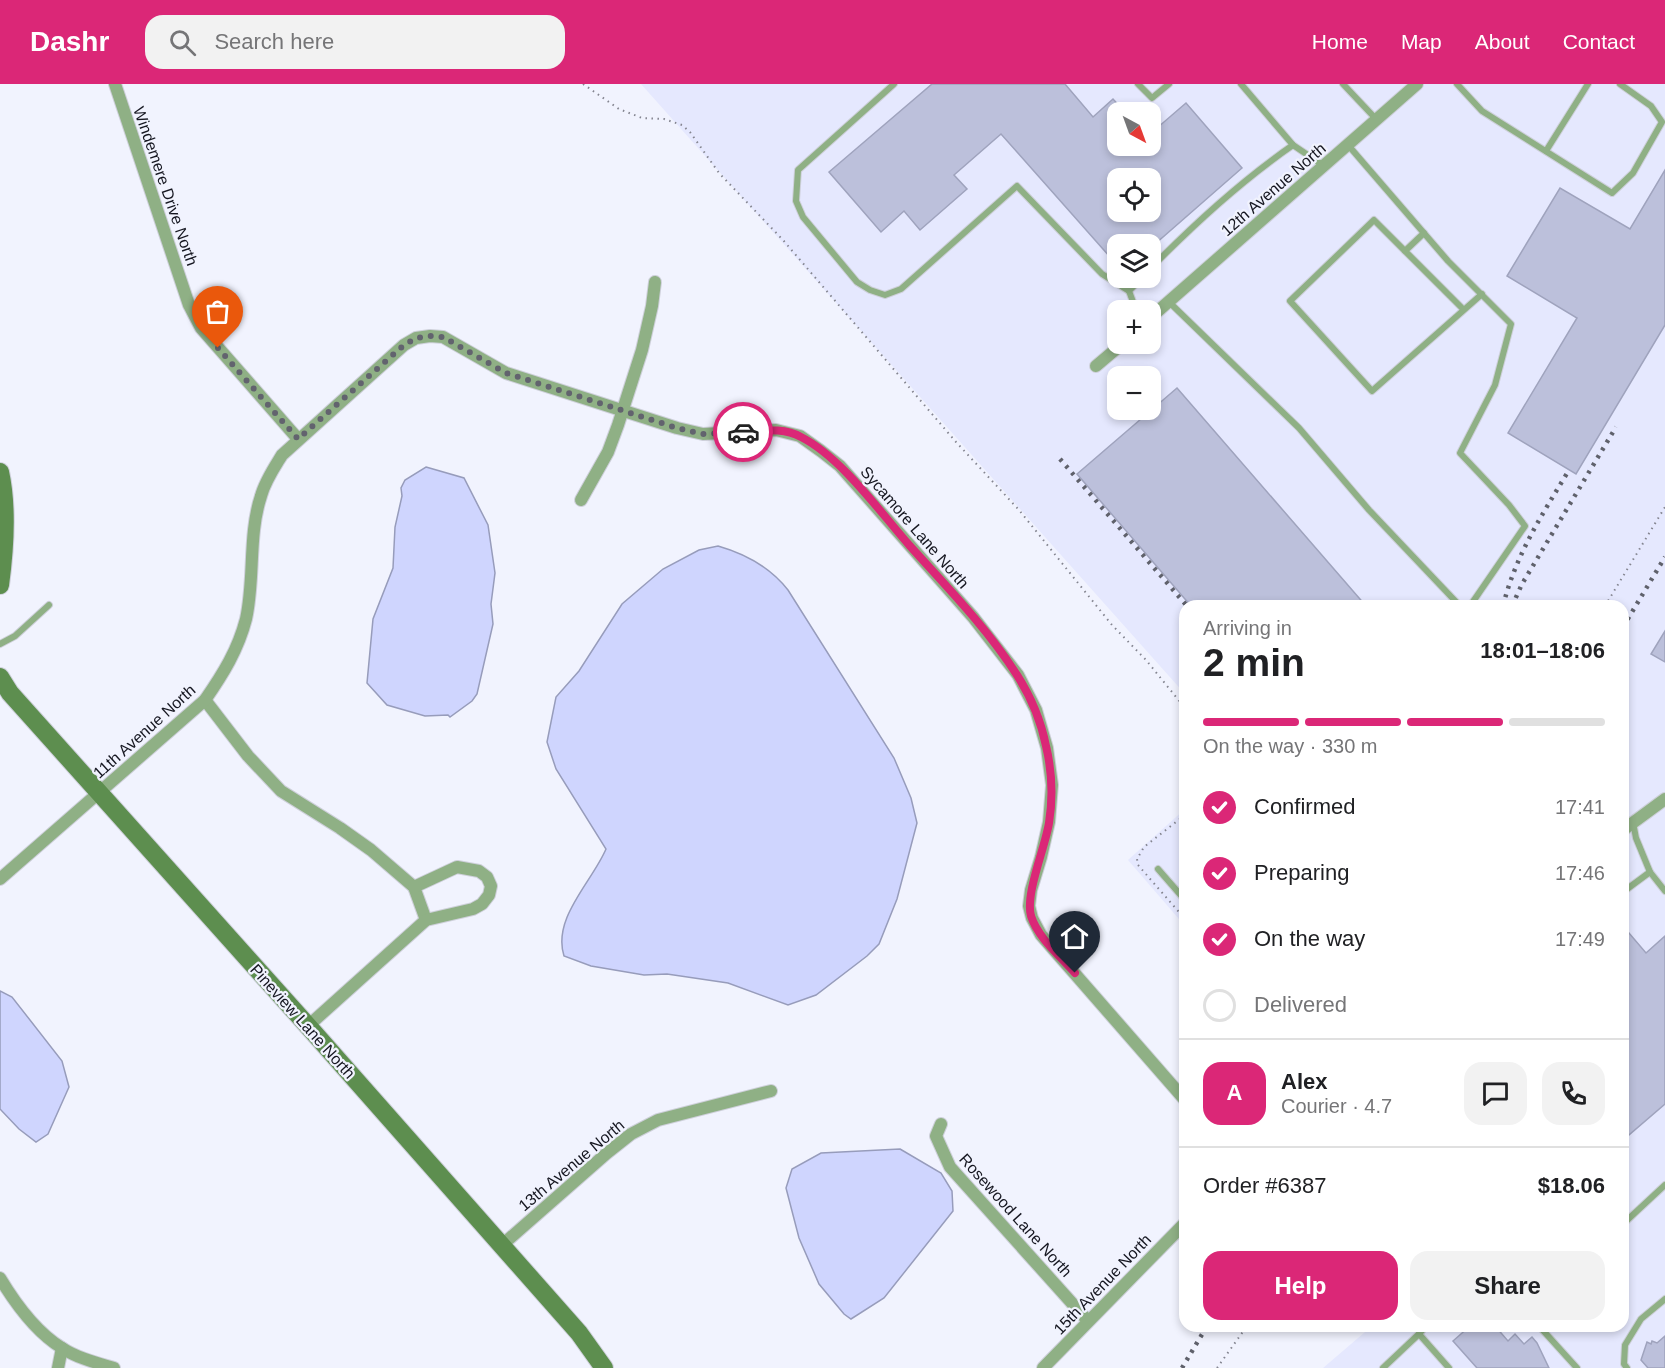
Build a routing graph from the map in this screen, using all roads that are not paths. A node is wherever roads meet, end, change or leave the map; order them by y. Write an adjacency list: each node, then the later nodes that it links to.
1 (115, 84): 30 (street, Windemere Drive North)
2 (894, 84): 21 (lane)
3 (1138, 84): 4 (lane)
4 (1168, 84)
5 (1241, 84): 13 (lane)
6 (1343, 84): 11 (lane)
7 (1417, 84): 11 (street, 12th Avenue North)
8 (1457, 84): 14 (lane)
9 (1588, 84): 14 (lane)
10 (1620, 84): 14 (lane)
11 (1376, 120): 12 (street, 12th Avenue North)
12 (1348, 145): 15 (street, 12th Avenue North); 16 (lane)
13 (1293, 146): 15 (lane); 18 (lane)
14 (1546, 151)
15 (1325, 167): 24 (street, 12th Avenue North)
16 (1424, 233): 17 (lane); 22 (lane)
17 (1405, 251): 26 (lane); 26 (lane)
18 (1161, 258)
19 (655, 282): 29 (street)
20 (1132, 288): 21 (lane)
21 (1129, 291): 23 (lane)
22 (1482, 294): 26 (lane); 35 (lane)
23 (1132, 300)
24 (1169, 302): 25 (street, 12th Avenue North); 34 (lane)
25 (1161, 309)
26 (1464, 310)
27 (1110, 354): 28 (street)
28 (1096, 366)
29 (623, 410): 30 (street, Sycamore Lane North); 32 (street); 54 (street, Sycamore Lane North)
30 (298, 439): 39 (street, 11th Avenue North)
31 (0, 472): 33 (street)
32 (581, 500)
33 (0, 585)
34 (1454, 600)
35 (1474, 600)
36 (49, 605): 37 (lane)
37 (0, 644)
38 (0, 676): 40 (street, Pineview Lane North)
39 (205, 700): 40 (street, 11th Avenue North); 47 (street)
40 (99, 793): 46 (street, 11th Avenue North); 52 (street, Pineview Lane North)
41 (1665, 799): 42 (street)
42 (1634, 822): 43 (street); 45 (lane)
43 (1629, 826)
44 (1158, 869): 50 (lane)
45 (1650, 872): 48 (lane); 49 (lane)
46 (0, 879)
47 (414, 887): 51 (street); 51 (street)
48 (1629, 888)
49 (1665, 891)
50 (1179, 893)
51 (426, 920): 52 (street)
52 (308, 1026): 59 (street, Pineview Lane North)
53 (771, 1091): 59 (street, 13th Avenue North)
54 (1179, 1093)
55 (941, 1124): 62 (street, Rosewood Lane North)
56 (1665, 1185): 57 (lane)
57 (1629, 1218)
58 (1179, 1229): 62 (street, 15th Avenue North)
59 (501, 1246): 68 (street, Pineview Lane North)
60 (0, 1278): 65 (street)
61 (1665, 1299): 73 (lane)
62 (1088, 1321): 69 (street, 15th Avenue North)
63 (1544, 1332): 72 (lane)
64 (1419, 1334): 70 (lane); 71 (lane)
65 (62, 1348): 66 (street); 67 (street)
66 (58, 1368)
67 (114, 1368)
68 (604, 1368)
69 (1043, 1368)
70 (1383, 1368)
71 (1449, 1368)
72 (1577, 1368)
73 (1627, 1368)

